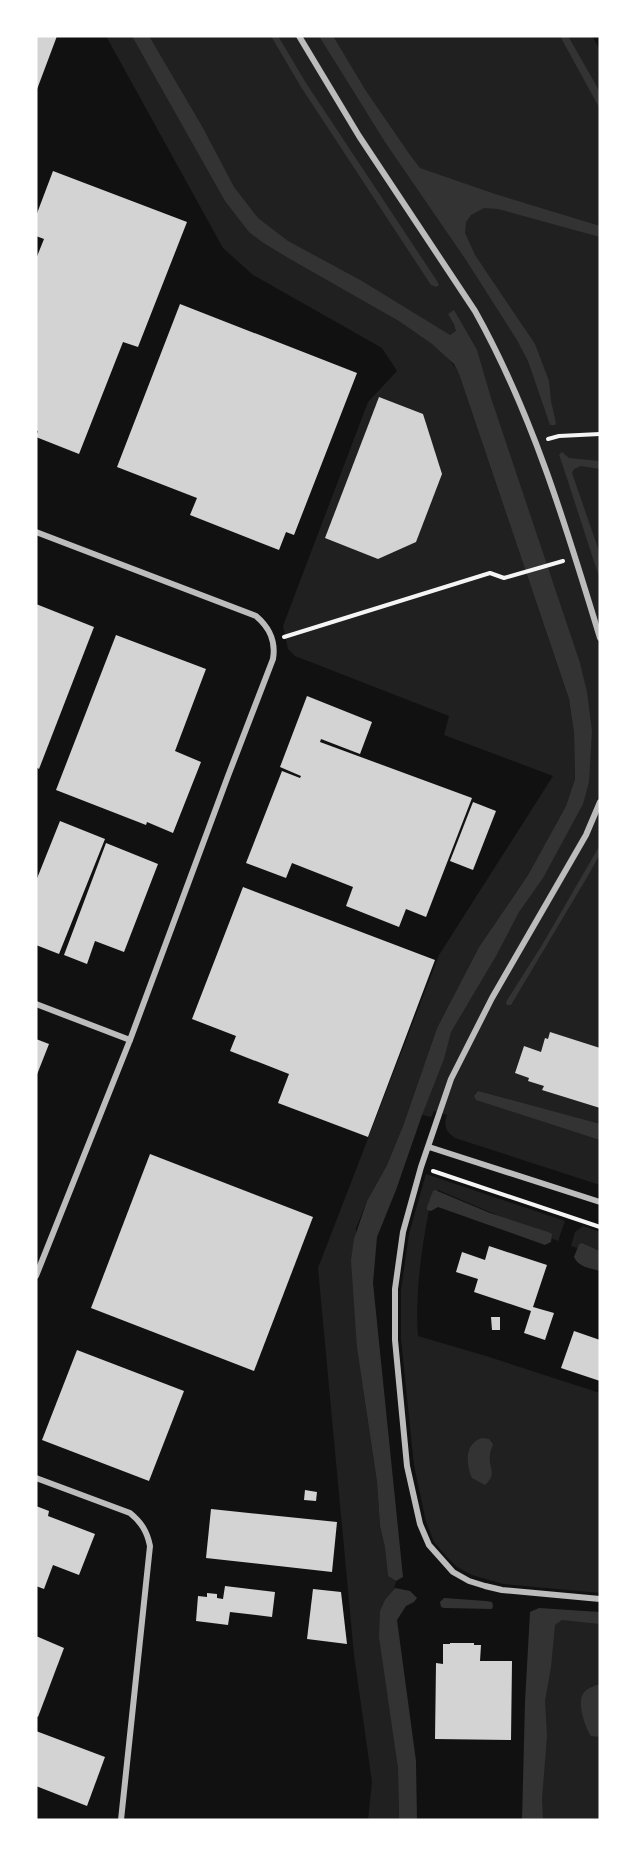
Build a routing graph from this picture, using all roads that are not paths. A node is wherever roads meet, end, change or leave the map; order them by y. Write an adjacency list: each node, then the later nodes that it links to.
1 (299, 36): 3 (street)
2 (36, 532): 6 (street)
3 (600, 638)
4 (600, 802): 7 (street)
5 (36, 1004): 6 (street)
6 (130, 1040): 9 (street)
7 (429, 1147): 8 (street); 11 (street)
8 (600, 1202)
9 (36, 1276)
10 (36, 1478): 12 (street)
11 (600, 1599)
12 (121, 1820)

